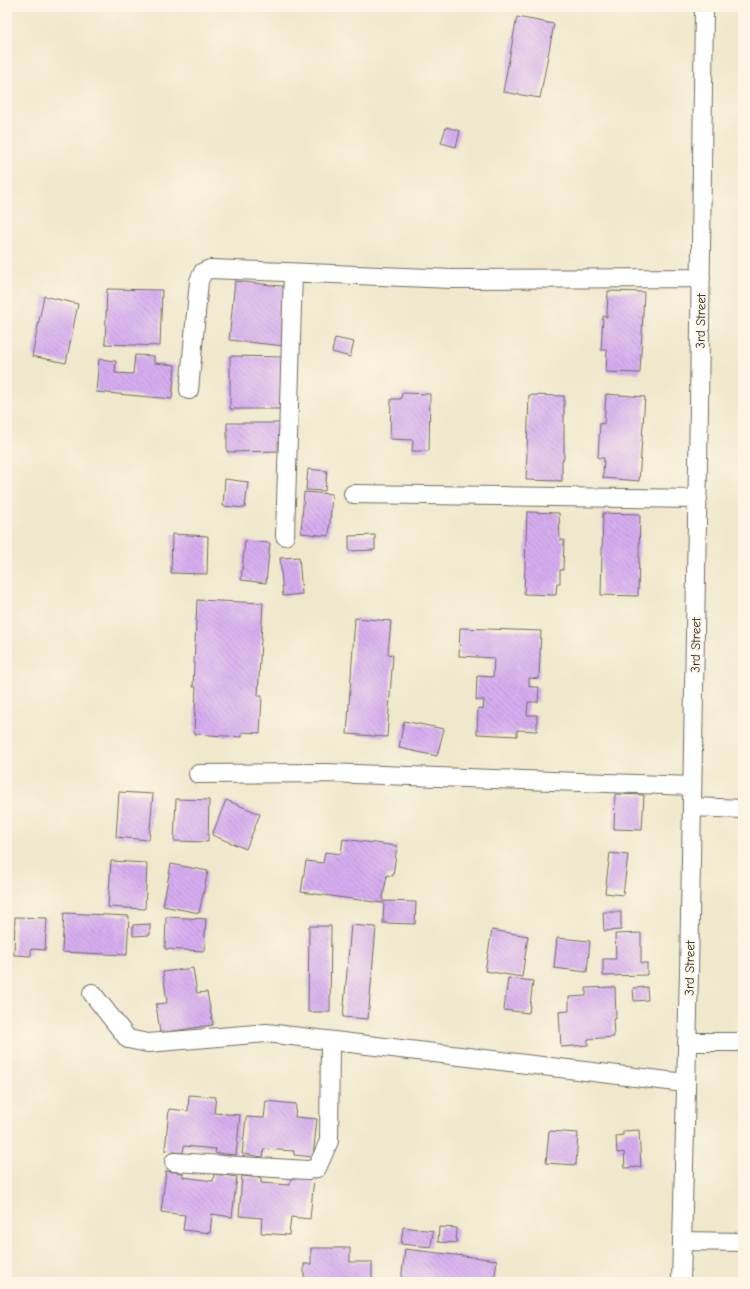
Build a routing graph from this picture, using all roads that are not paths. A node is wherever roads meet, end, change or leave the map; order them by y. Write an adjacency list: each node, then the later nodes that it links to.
1 (704, 7): 3 (street, 3rd Street)
2 (293, 273): 3 (street); 4 (street); 7 (street)
3 (701, 278): 6 (street, 3rd Street)
4 (189, 390)
5 (353, 494): 6 (street)
6 (698, 499): 9 (street, 3rd Street)
7 (285, 536)
8 (198, 774): 9 (street)
9 (692, 786): 10 (street, 3rd Street)
10 (692, 808): 11 (street); 14 (street, 3rd Street)
11 (743, 809)
12 (92, 993): 13 (street)
13 (330, 1041): 16 (street); 17 (street)
14 (687, 1042): 15 (street); 16 (street, 3rd Street)
15 (743, 1042)
16 (685, 1083): 18 (street, 3rd Street)
17 (174, 1162)
18 (682, 1241): 19 (street); 20 (street, 3rd Street)
19 (743, 1242)
20 (681, 1282)

